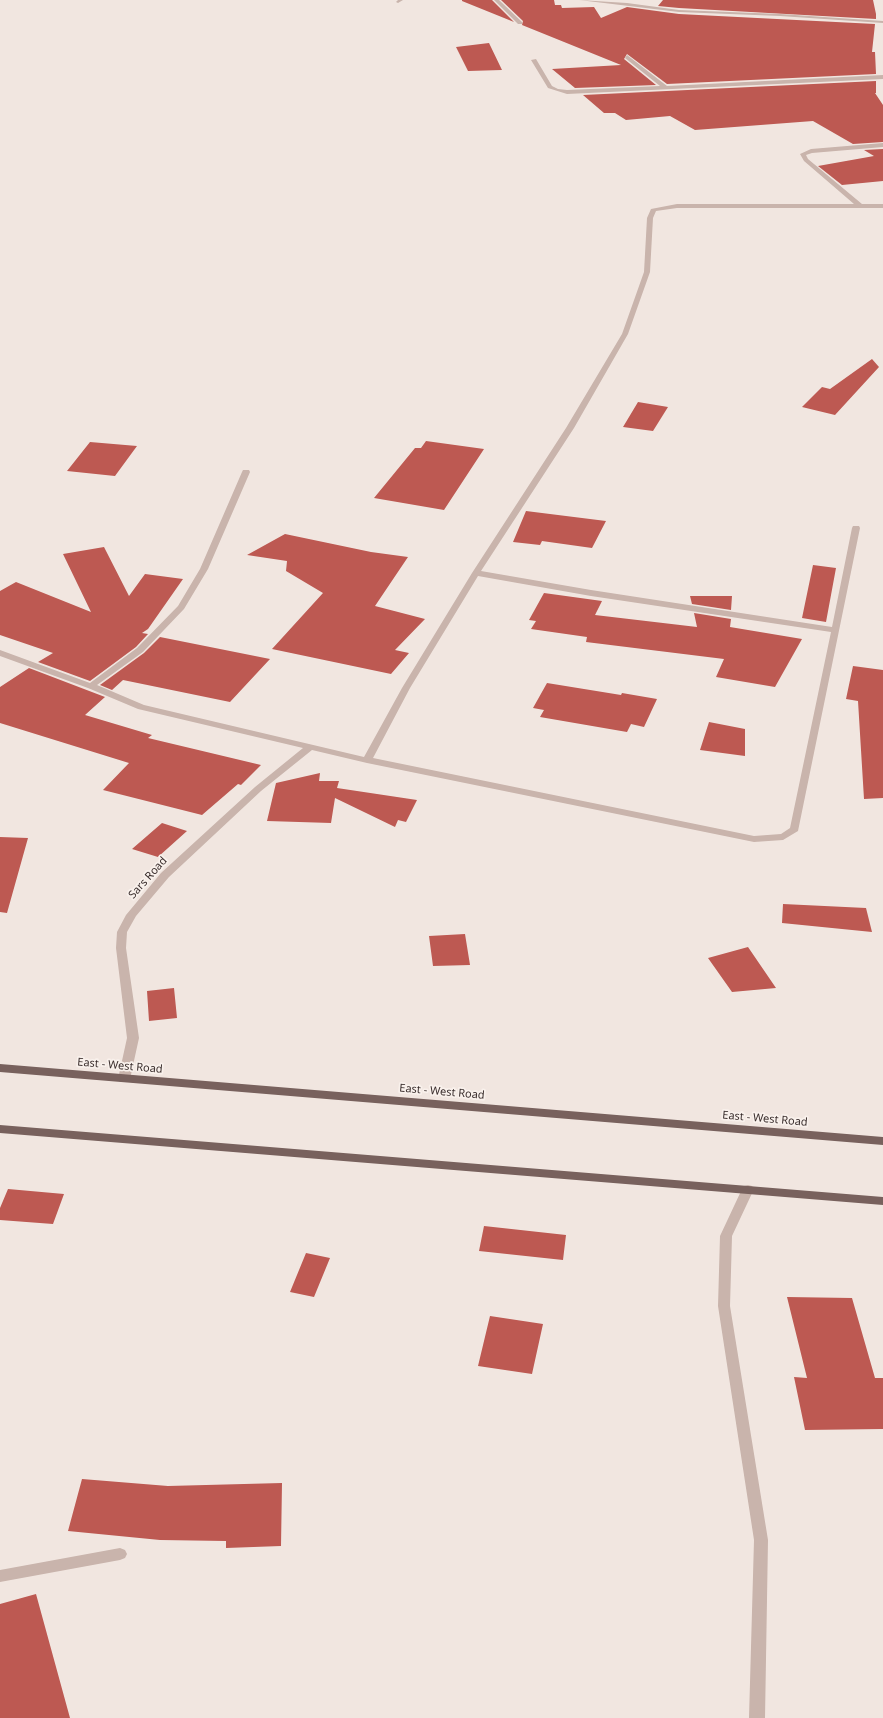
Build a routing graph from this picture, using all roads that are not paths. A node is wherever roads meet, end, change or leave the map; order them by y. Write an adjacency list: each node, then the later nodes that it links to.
1 (497, 0): 4 (street)
2 (581, 0): 3 (street)
3 (883, 22)
4 (520, 23)
5 (627, 57): 8 (street)
6 (534, 60): 8 (street)
7 (883, 77): 8 (street)
8 (665, 87)
9 (883, 145): 10 (street)
10 (860, 206): 11 (street); 14 (street)
11 (883, 206)
12 (246, 472): 17 (street)
13 (856, 528): 15 (street)
14 (476, 573): 15 (street); 19 (street)
15 (835, 630): 19 (street)
16 (0, 653): 17 (street)
17 (90, 686): 18 (street)
18 (310, 747): 19 (street); 21 (street, Sars Road)
19 (367, 760)
20 (0, 1068): 21 (main road, East - West Road)
21 (124, 1079): 23 (main road, East - West Road)
22 (0, 1129): 24 (main road)
23 (883, 1141)
24 (748, 1189): 25 (main road); 28 (street)
25 (883, 1202)
26 (120, 1554): 27 (street)
27 (0, 1576)
28 (757, 1718)

